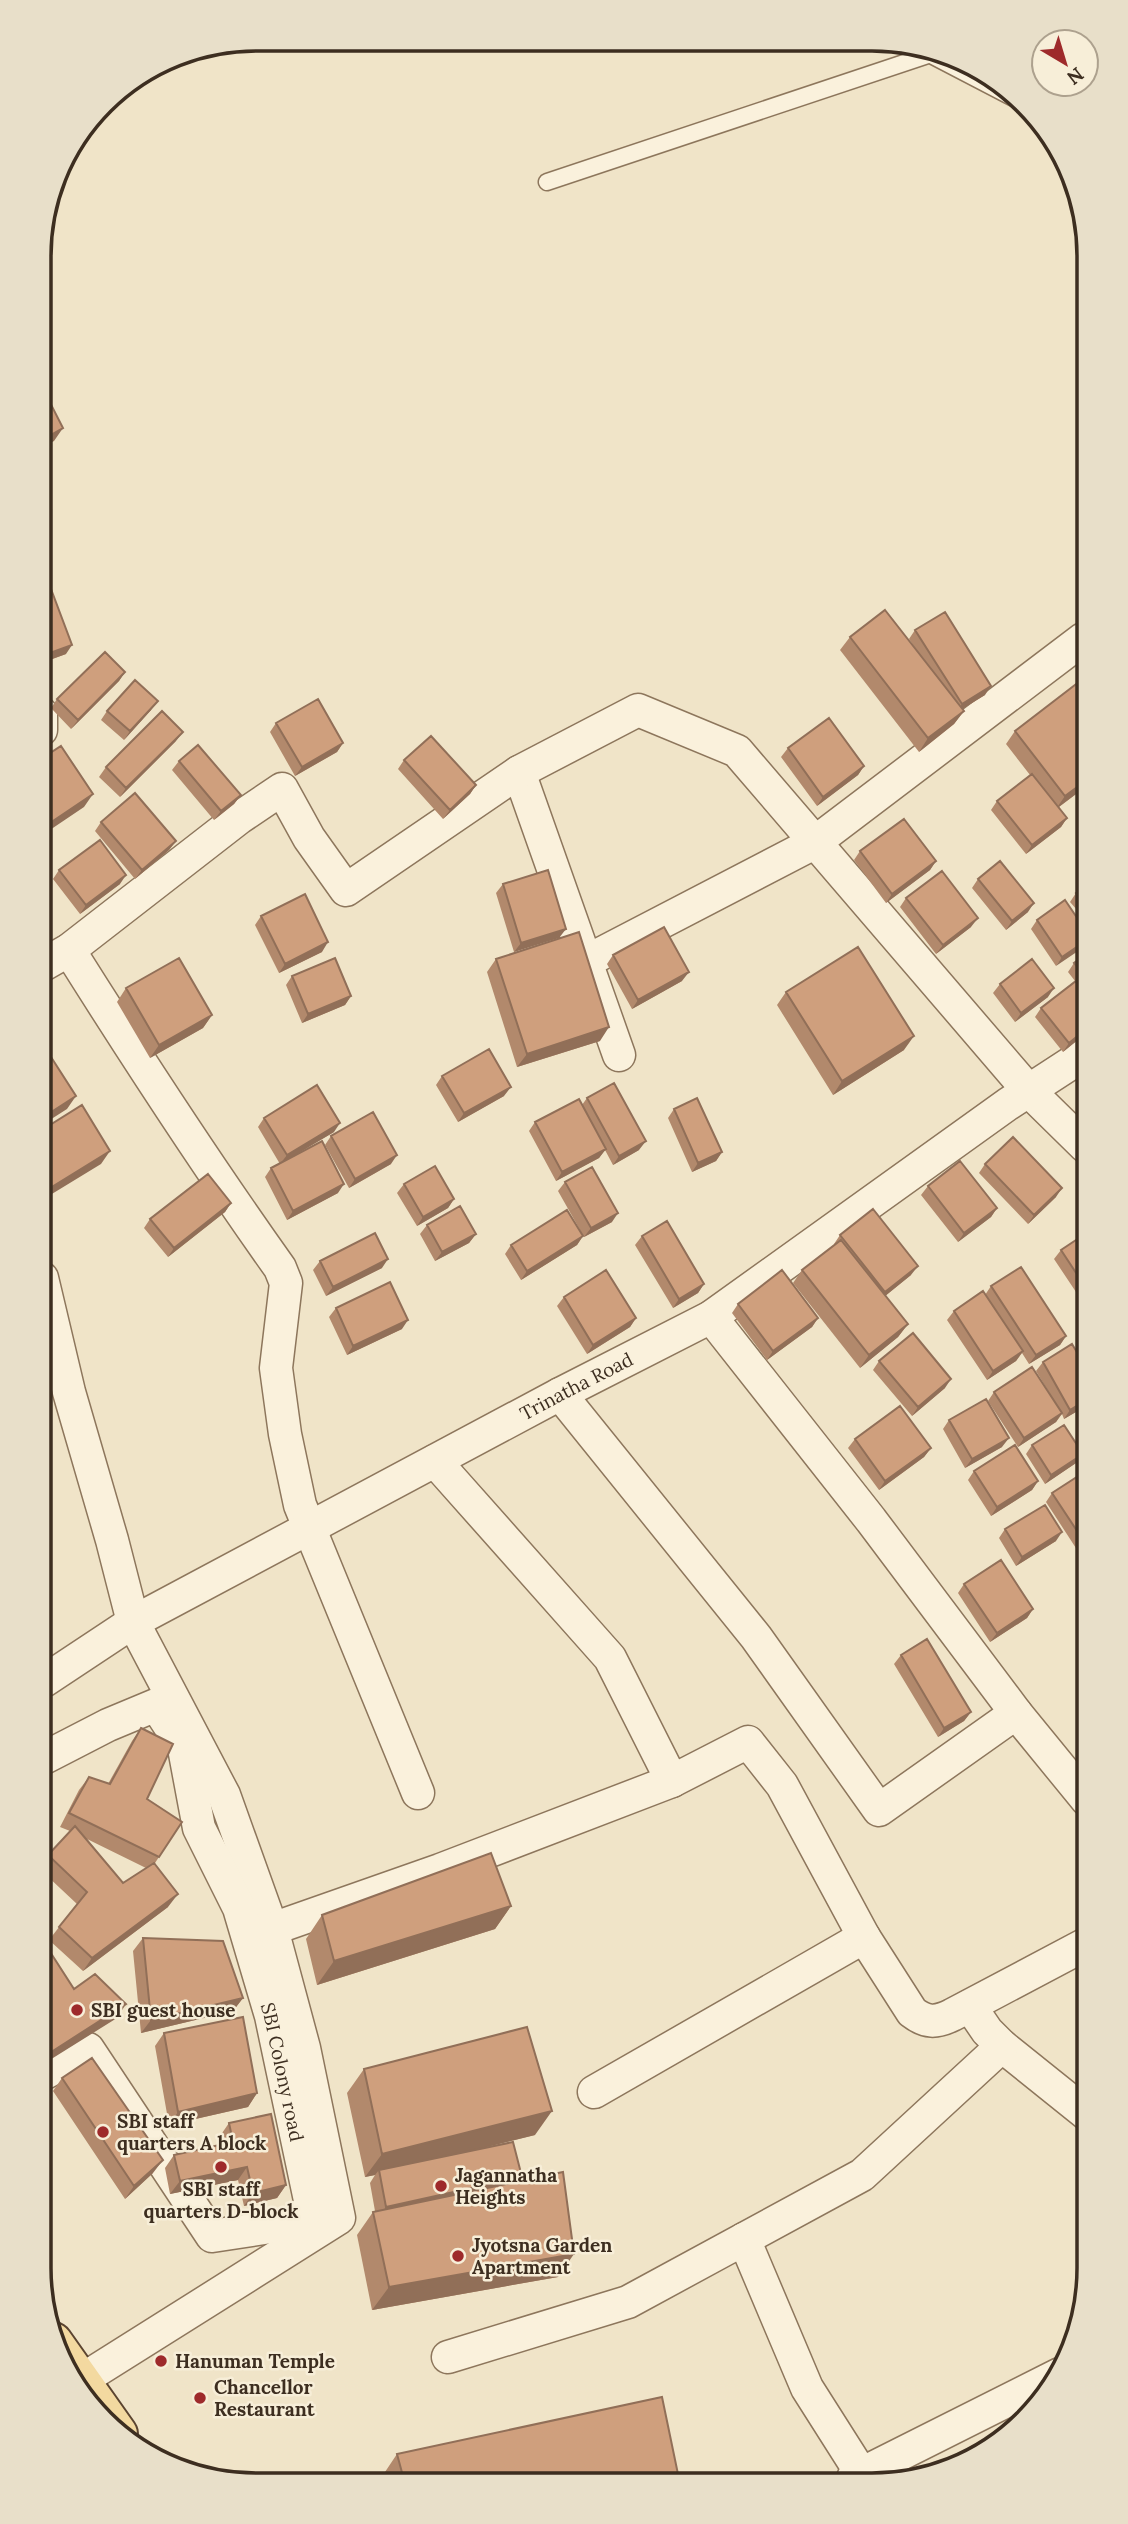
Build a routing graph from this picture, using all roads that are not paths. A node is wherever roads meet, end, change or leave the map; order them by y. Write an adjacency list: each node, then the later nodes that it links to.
1 (920, 57): 2 (lane)
2 (547, 182)
3 (1077, 644): 5 (street)
4 (519, 772): 5 (street); 6 (street); 8 (street)
5 (814, 843): 8 (street); 11 (street)
6 (69, 950): 7 (street); 17 (street)
7 (51, 960)
8 (585, 962): 9 (street)
9 (619, 1055)
10 (1077, 1059): 11 (street, Trinatha Road)
11 (1028, 1090): 12 (street); 14 (street, Trinatha Road)
12 (1077, 1138)
13 (51, 1313): 18 (street)
14 (711, 1317): 15 (street, Trinatha Road); 20 (street)
15 (560, 1394): 16 (street, Trinatha Road); 20 (street)
16 (435, 1461): 17 (street, Trinatha Road); 23 (street)
17 (309, 1528): 18 (street, Trinatha Road); 24 (street)
18 (133, 1622): 19 (street, Trinatha Road); 25 (street)
19 (51, 1676)
20 (1016, 1713): 22 (street)
21 (51, 1754): 30 (street, SBI Colony road)
22 (1077, 1777)
23 (672, 1781): 25 (street); 26 (street)
24 (418, 1793)
25 (272, 1929): 35 (street)
26 (864, 1937): 28 (street); 31 (street)
27 (1077, 1949): 28 (street)
28 (970, 2006): 29 (street)
29 (1002, 2046): 32 (street); 33 (street)
30 (51, 2070)
31 (594, 2092)
32 (1077, 2106)
33 (744, 2239): 34 (street); 37 (street)
34 (448, 2357)
35 (83, 2379)
36 (1042, 2383): 38 (street)
37 (855, 2473)
38 (863, 2473)

